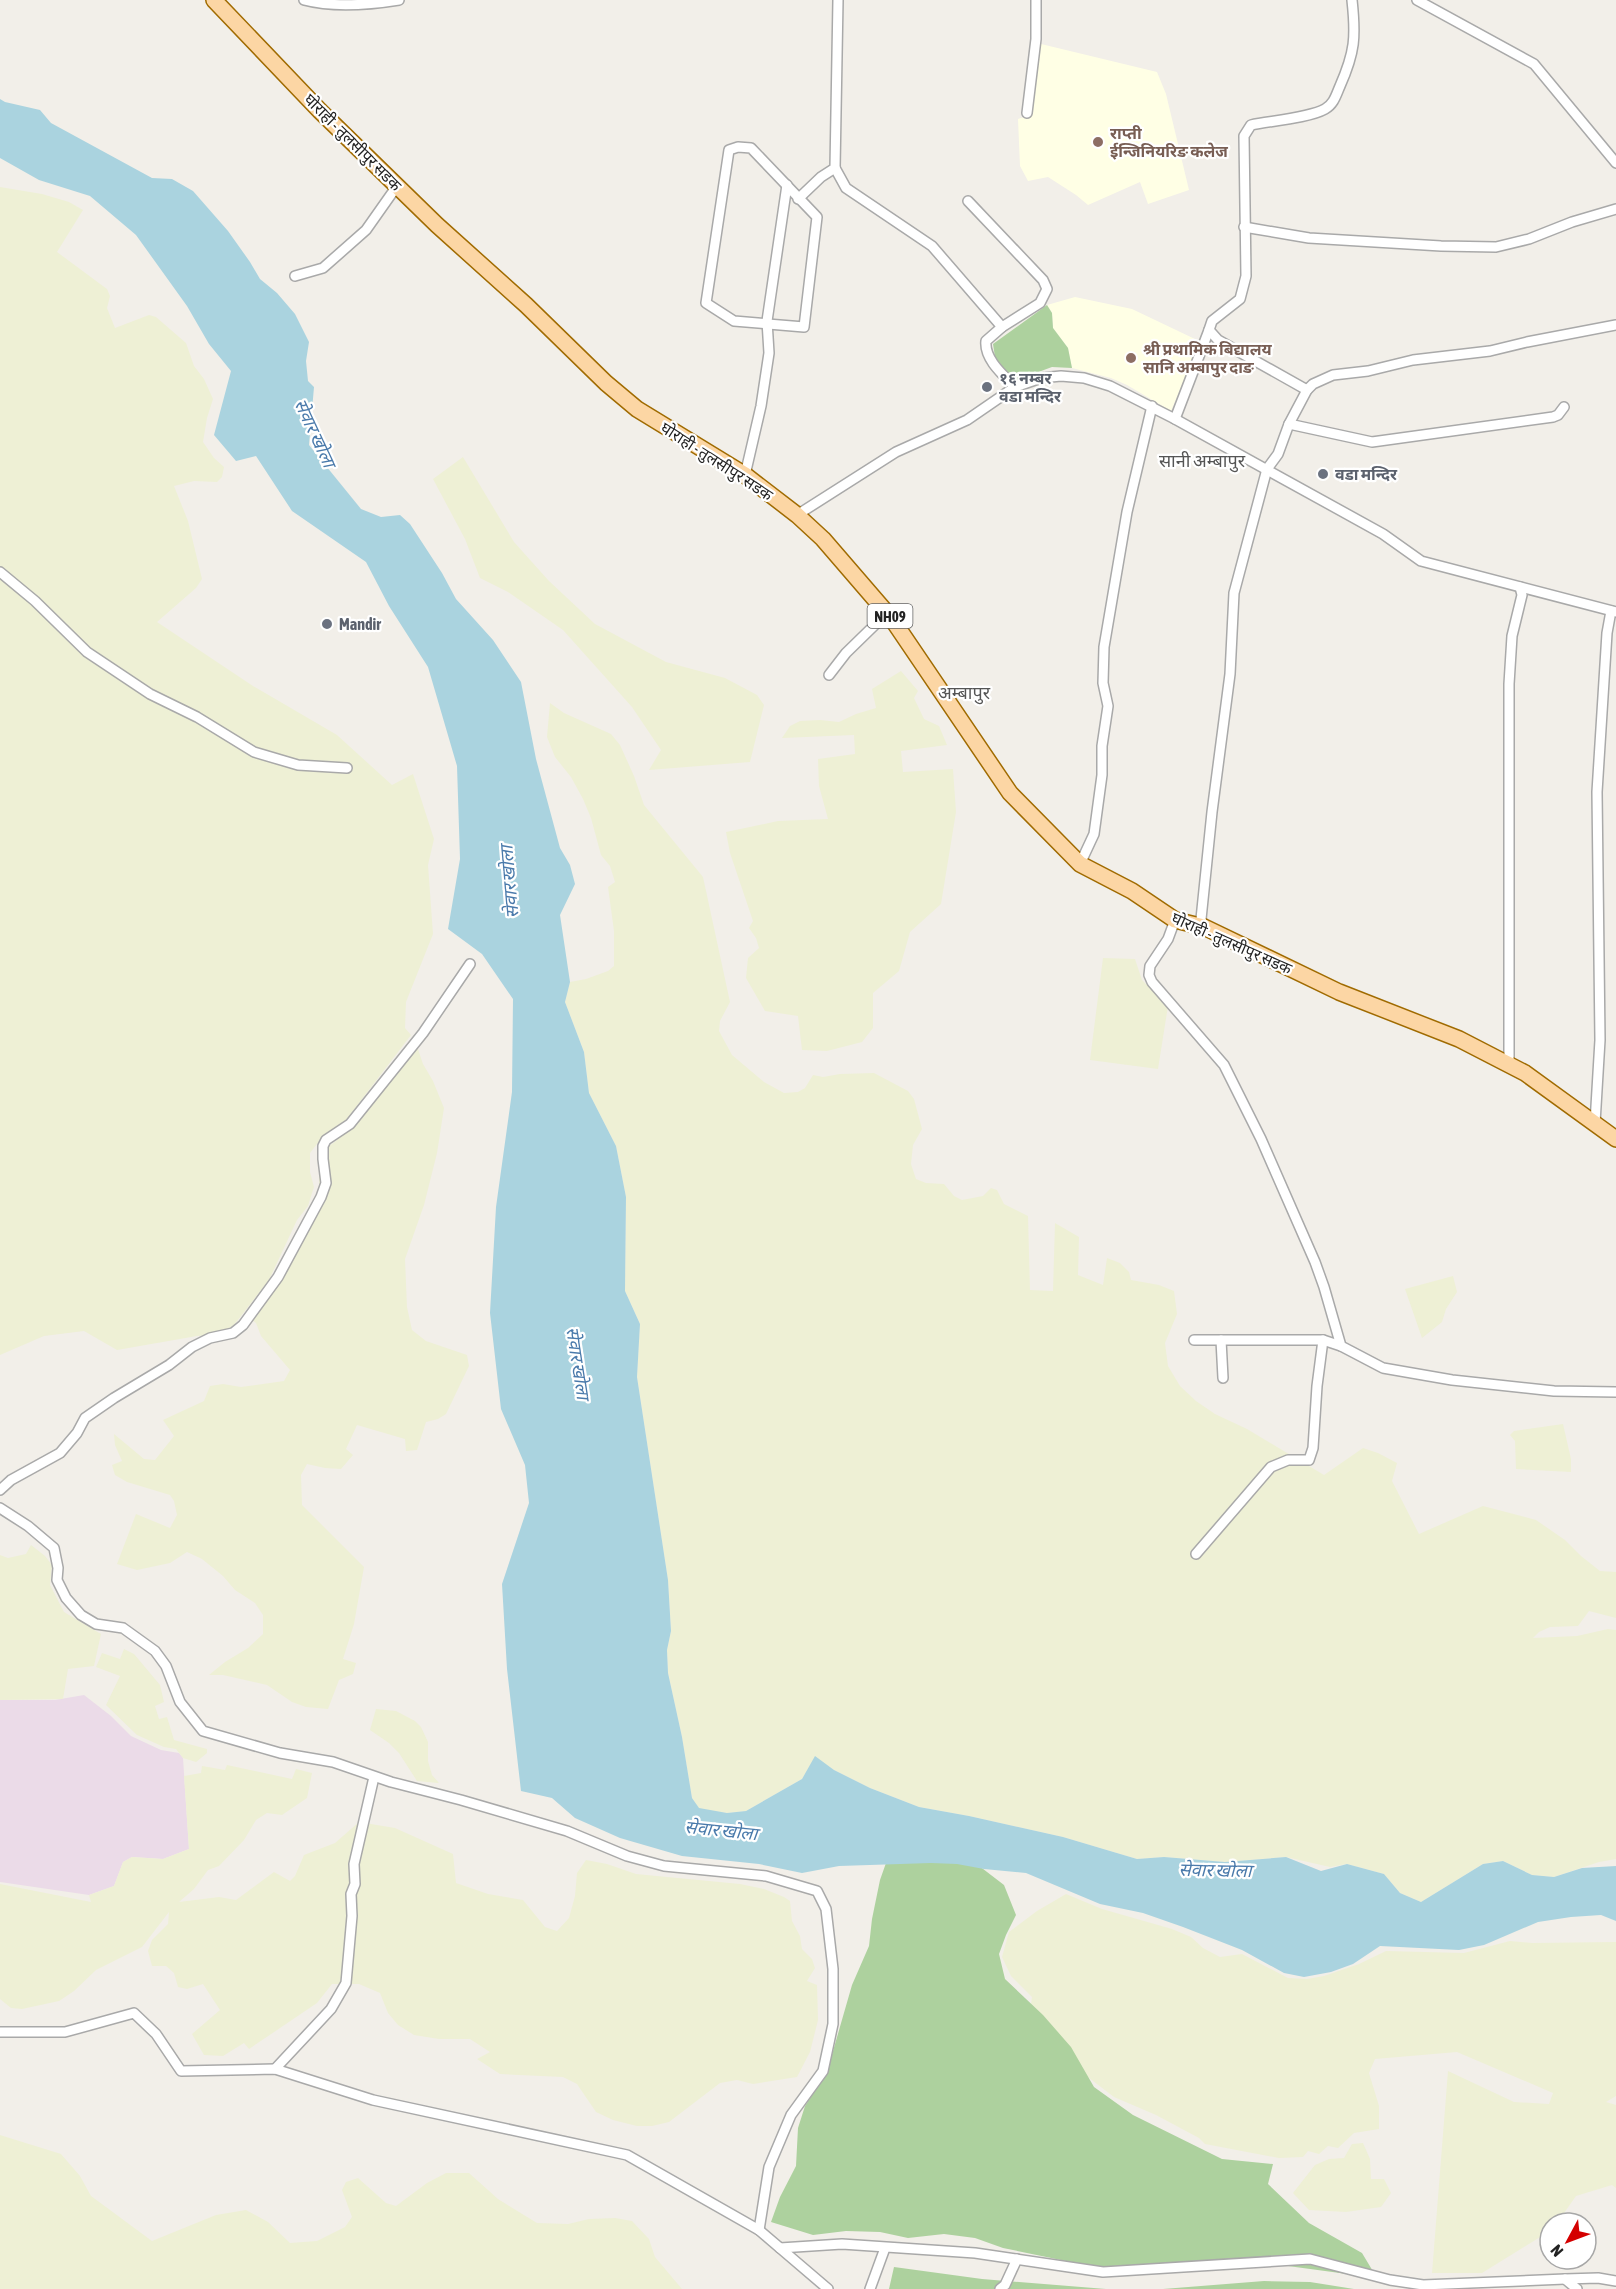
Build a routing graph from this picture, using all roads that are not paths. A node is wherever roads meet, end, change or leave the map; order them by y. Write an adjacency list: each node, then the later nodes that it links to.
1 (215, 0): 12 (main road, घोराही - तुलसीपुर सडक / NH09)
2 (304, 0): 3 (street)
3 (396, 0)
4 (838, 0): 10 (street)
5 (1035, 0): 8 (street)
6 (1352, 0): 16 (street)
7 (1417, 0): 9 (street)
8 (1027, 113)
9 (1616, 163)
10 (834, 168): 13 (street); 20 (street)
11 (787, 185): 13 (street); 18 (street); 18 (street)
12 (397, 186): 17 (street); 29 (main road, घोराही - तुलसीपुर सडक / NH09)
13 (798, 199): 18 (street)
14 (968, 201): 20 (street)
15 (1616, 209): 16 (street)
16 (1244, 227): 21 (street)
17 (295, 276)
18 (768, 325): 29 (street)
19 (1616, 325): 23 (street)
20 (1002, 327): 22 (street)
21 (1209, 330): 23 (street); 26 (street)
22 (1015, 387): 24 (street); 30 (street)
23 (1307, 390): 27 (street)
24 (1152, 406): 26 (street); 37 (street)
25 (1564, 407): 27 (street)
26 (1175, 419): 28 (street)
27 (1289, 424): 28 (street)
28 (1267, 469): 32 (street); 39 (street)
29 (745, 475): 30 (main road, घोराही - तुलसीपुर सडक / NH09)
30 (797, 515): 34 (main road, घोराही - तुलसीपुर सडक / NH09)
31 (0, 572): 36 (street)
32 (1520, 587): 33 (street); 41 (street)
33 (1614, 612): 42 (street)
34 (887, 613): 35 (street); 37 (main road, घोराही - तुलसीपुर सडक / NH09)
35 (829, 675)
36 (347, 768)
37 (1080, 864): 38 (main road, घोराही - तुलसीपुर सडक / NH09)
38 (1175, 920): 39 (main road, घोराही - तुलसीपुर सडक / NH09); 47 (street)
39 (1204, 927): 41 (main road, घोराही - तुलसीपुर सडक / NH09)
40 (470, 964): 50 (street)
41 (1509, 1064): 42 (main road, घोराही - तुलसीपुर सडक / NH09)
42 (1595, 1123): 43 (main road, घोराही - तुलसीपुर सडक / NH09)
43 (1616, 1139)
44 (1194, 1340): 45 (street)
45 (1221, 1340): 46 (street); 48 (street)
46 (1323, 1340): 47 (street); 52 (street)
47 (1341, 1346): 49 (street)
48 (1223, 1378)
49 (1616, 1392)
50 (0, 1490)
51 (0, 1508): 53 (street)
52 (1196, 1554)
53 (374, 1777): 55 (street); 56 (street)
54 (0, 2032): 55 (street)
55 (275, 2068): 56 (street)
56 (759, 2230): 57 (street)
57 (780, 2248): 58 (street); 63 (street)
58 (885, 2248): 59 (street); 64 (street)
59 (1017, 2259): 61 (street); 65 (street)
60 (1565, 2279): 61 (street); 62 (street); 67 (street)
61 (1390, 2280): 66 (street)
62 (1616, 2281)
63 (828, 2289)
64 (870, 2289)
65 (1000, 2289)
66 (1383, 2289)
67 (1577, 2289)

